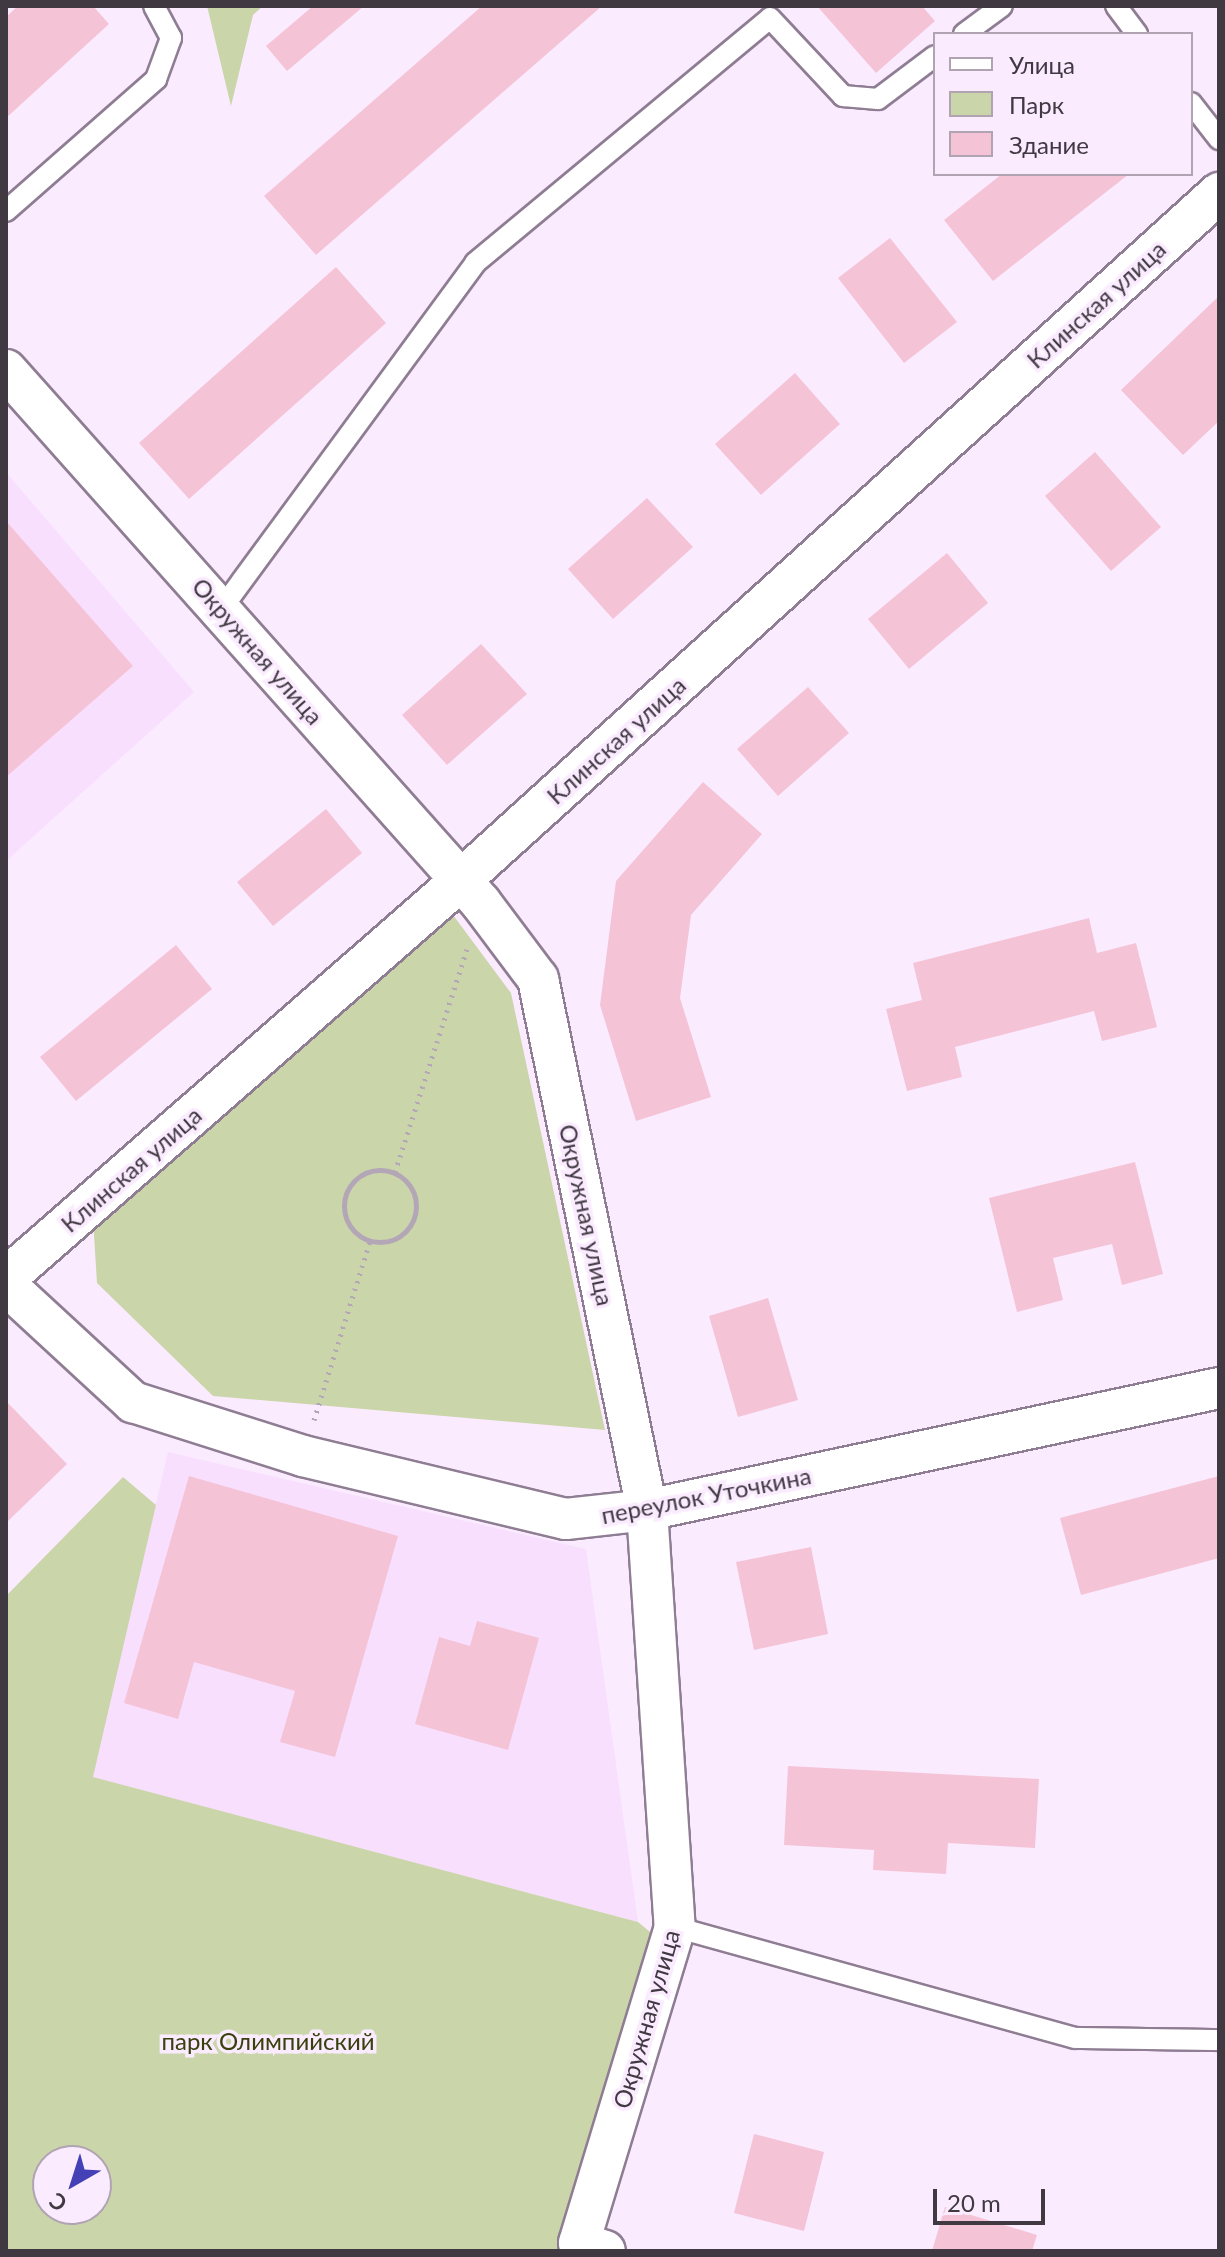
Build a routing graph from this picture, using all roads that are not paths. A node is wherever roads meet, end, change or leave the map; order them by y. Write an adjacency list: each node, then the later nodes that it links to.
1 (154, 6): 10 (lane)
2 (1002, 6): 4 (lane)
3 (1116, 6): 5 (lane)
4 (967, 32)
5 (1136, 32)
6 (933, 58): 12 (lane)
7 (1193, 106): 8 (lane)
8 (1219, 139)
9 (1219, 193): 13 (street, Клинская улица)
10 (6, 211)
11 (6, 370): 12 (street, Окружная улица)
12 (222, 608): 13 (street, Окружная улица)
13 (470, 892): 14 (street, Клинская улица); 17 (street, Окружная улица)
14 (6, 1278)
15 (6, 1285): 17 (street, переулок Уточкина)
16 (1219, 1388): 17 (street, переулок Уточкина)
17 (647, 1510): 18 (street, Окружная улица)
18 (675, 1927): 19 (lane); 20 (street, Окружная улица)
19 (1219, 2040)
20 (592, 2247)

